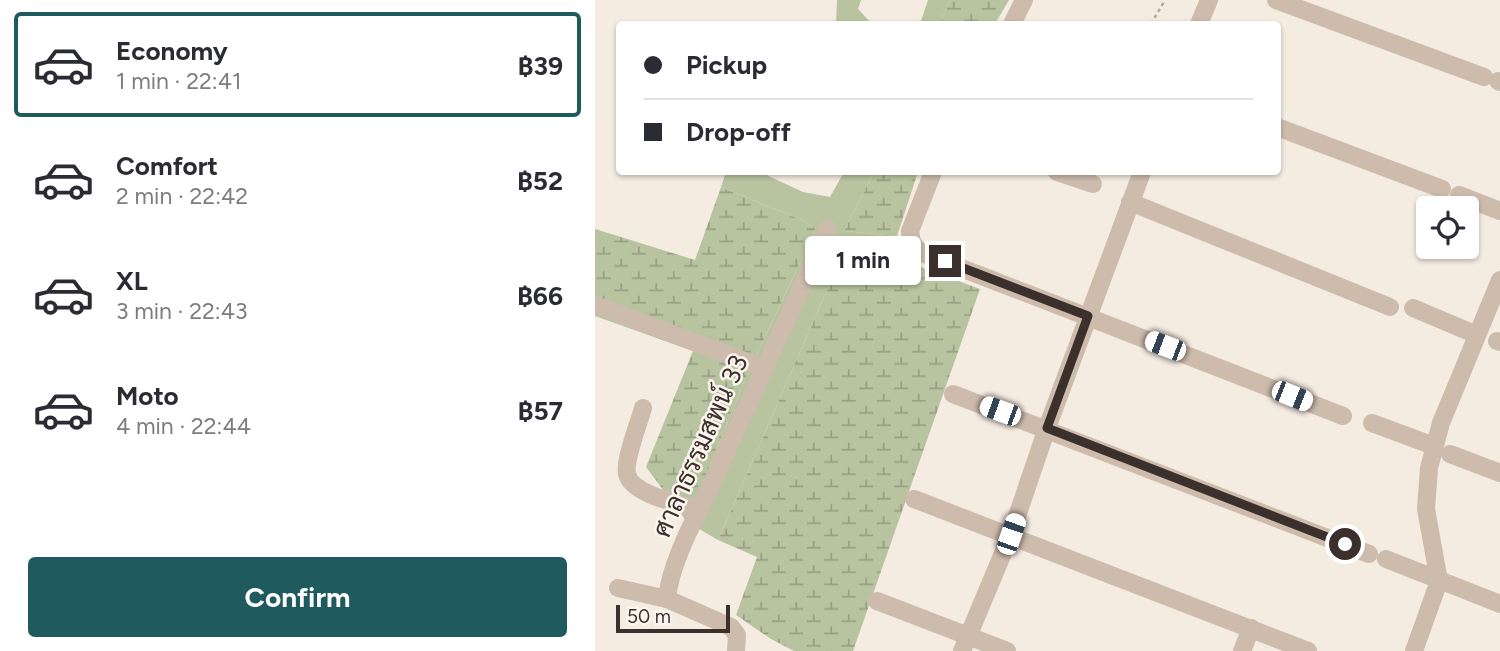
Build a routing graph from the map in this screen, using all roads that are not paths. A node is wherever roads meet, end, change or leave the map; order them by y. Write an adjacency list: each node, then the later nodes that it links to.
1 (1024, 0): 4 (street)
2 (1209, 0): 5 (street)
3 (1276, 0): 6 (street)
4 (1014, 21)
5 (1200, 21)
6 (1494, 80)
7 (1281, 128): 13 (street)
8 (932, 175): 19 (street)
9 (1066, 175): 11 (street)
10 (1141, 175): 12 (street)
11 (1093, 184)
12 (1130, 202): 17 (street); 19 (street)
13 (1500, 211)
14 (828, 229): 21 (street, ศาลาธรรมสพน์ 33)
15 (1500, 280): 20 (street)
16 (595, 305): 21 (street)
17 (1390, 307)
18 (1413, 308): 20 (street)
19 (1088, 316): 24 (street); 26 (street)
20 (1477, 335): 27 (street)
21 (764, 368): 31 (street, ศาลาธรรมสพน์ 33)
22 (953, 394): 26 (street)
23 (643, 408): 31 (street)
24 (1343, 416)
25 (1372, 423): 27 (street)
26 (1047, 428): 32 (street); 33 (street)
27 (1434, 446): 33 (street)
28 (1450, 454): 29 (street)
29 (1500, 473)
30 (914, 499): 32 (street)
31 (700, 510): 35 (street, ศาลาธรรมสพน์ 33)
32 (1011, 534): 38 (street); 39 (street)
33 (1439, 581): 37 (street); 44 (street)
34 (618, 588): 35 (street)
35 (667, 599): 40 (street)
36 (877, 601): 39 (street)
37 (1500, 604)
38 (1251, 628): 42 (street); 43 (street)
39 (965, 643): 41 (street)
40 (736, 651)
41 (1006, 651)
42 (1243, 651)
43 (1308, 651)
44 (1414, 651)

